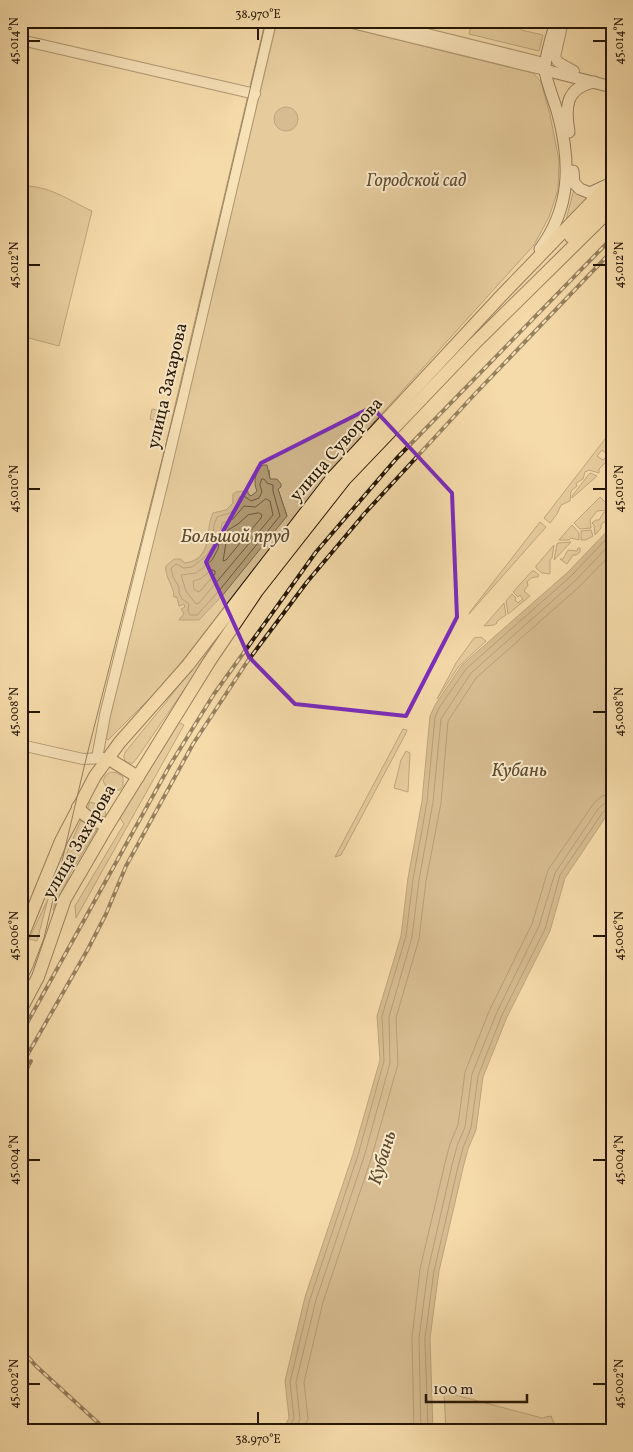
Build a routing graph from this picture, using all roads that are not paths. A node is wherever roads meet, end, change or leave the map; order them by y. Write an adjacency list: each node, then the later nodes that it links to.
1 (272, 21): 12 (street, улица Захарова)
2 (344, 21): 7 (street)
3 (375, 21): 7 (street)
4 (556, 21): 7 (main road)
5 (563, 21): 8 (street)
6 (21, 40): 12 (street)
7 (546, 67): 8 (main road); 10 (main road); 15 (main road)
8 (574, 71): 9 (main road)
9 (612, 80)
10 (594, 82): 11 (main road); 13 (main road)
11 (612, 87)
12 (255, 94): 18 (street, улица Захарова)
13 (611, 185): 15 (main road, улица Суворова); 16 (main road, улица Суворова)
14 (612, 208): 16 (main road, улица Суворова)
15 (518, 278): 18 (main road, улица Суворова)
16 (475, 343): 19 (main road, улица Суворова)
17 (21, 745): 18 (street)
18 (103, 758): 19 (main road); 20 (main road, улица Захарова)
19 (138, 777): 21 (main road, улица Захарова)
20 (78, 807): 21 (main road); 22 (main road, улица Захарова)
21 (108, 825): 23 (main road, улица Захарова)
22 (21, 938)
23 (21, 1009)

